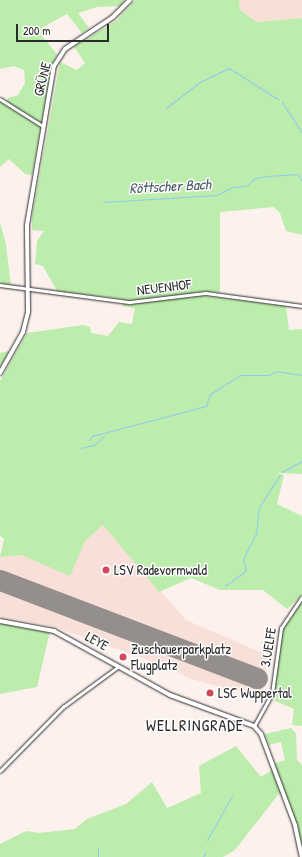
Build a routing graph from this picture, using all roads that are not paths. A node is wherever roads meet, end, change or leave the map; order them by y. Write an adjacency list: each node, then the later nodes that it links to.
1 (130, 0): 3 (main road, GRÜNE)
2 (0, 99): 3 (street, GRÜNE)
3 (43, 126): 5 (main road, GRÜNE)
4 (0, 285): 5 (street, NEUENHOF)
5 (29, 291): 6 (street, NEUENHOF); 7 (main road)
6 (302, 306)
7 (0, 373)
8 (302, 597): 11 (street, 3.UELFE)
9 (0, 621): 10 (main road, LEYE)
10 (119, 666): 11 (main road, LEYE); 12 (street)
11 (254, 726): 13 (main road)
12 (0, 771)
13 (302, 857)

